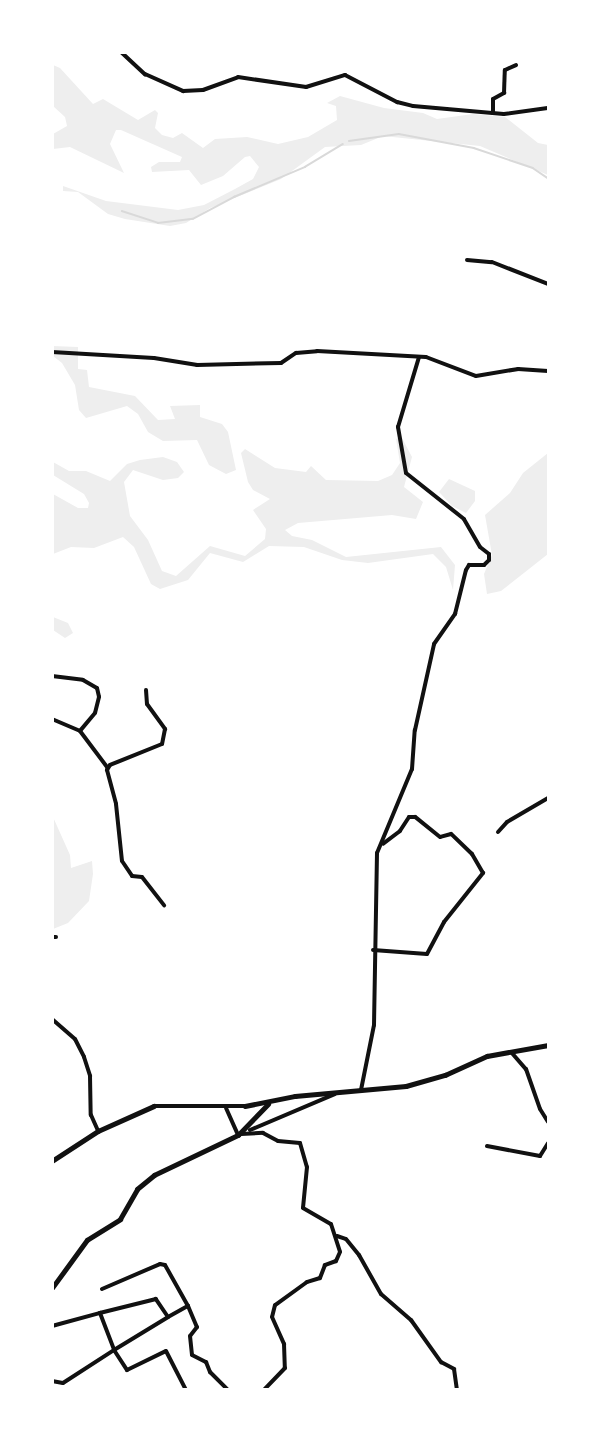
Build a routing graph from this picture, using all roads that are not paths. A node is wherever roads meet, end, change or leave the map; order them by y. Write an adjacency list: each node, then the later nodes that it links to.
1 (121, 52): 4 (street)
2 (516, 65): 4 (street)
3 (549, 108): 4 (street)
4 (493, 113)
5 (467, 260): 6 (street)
6 (549, 284)
7 (52, 352): 8 (street)
8 (418, 357): 9 (street); 17 (street)
9 (549, 371)
10 (52, 676): 13 (street)
11 (146, 690): 14 (street)
12 (52, 719): 13 (street)
13 (80, 731): 14 (street)
14 (108, 767): 18 (street)
15 (549, 798): 16 (street)
16 (498, 832)
17 (380, 846): 19 (street); 19 (street)
18 (164, 904)
19 (374, 950): 23 (street)
20 (52, 1019): 28 (street)
21 (549, 1045): 22 (street)
22 (511, 1052): 23 (street); 27 (street)
23 (361, 1090): 24 (street)
24 (335, 1094): 25 (street); 29 (street)
25 (268, 1104): 26 (street); 29 (street)
26 (226, 1107): 28 (street); 29 (street)
27 (549, 1122)
28 (98, 1131): 32 (street)
29 (238, 1135): 33 (street); 34 (street)
30 (549, 1143): 31 (street)
31 (487, 1146)
32 (52, 1161)
33 (337, 1236): 46 (street); 47 (street)
34 (52, 1288)
35 (102, 1289): 36 (street)
36 (188, 1306): 38 (street); 45 (street)
37 (100, 1313): 38 (street); 39 (street); 40 (street)
38 (168, 1317): 40 (street)
39 (52, 1326)
40 (114, 1350): 43 (street); 44 (street)
41 (52, 1356): 42 (street)
42 (52, 1364)
43 (52, 1381)
44 (186, 1389)
45 (228, 1389)
46 (264, 1389)
47 (457, 1389)

